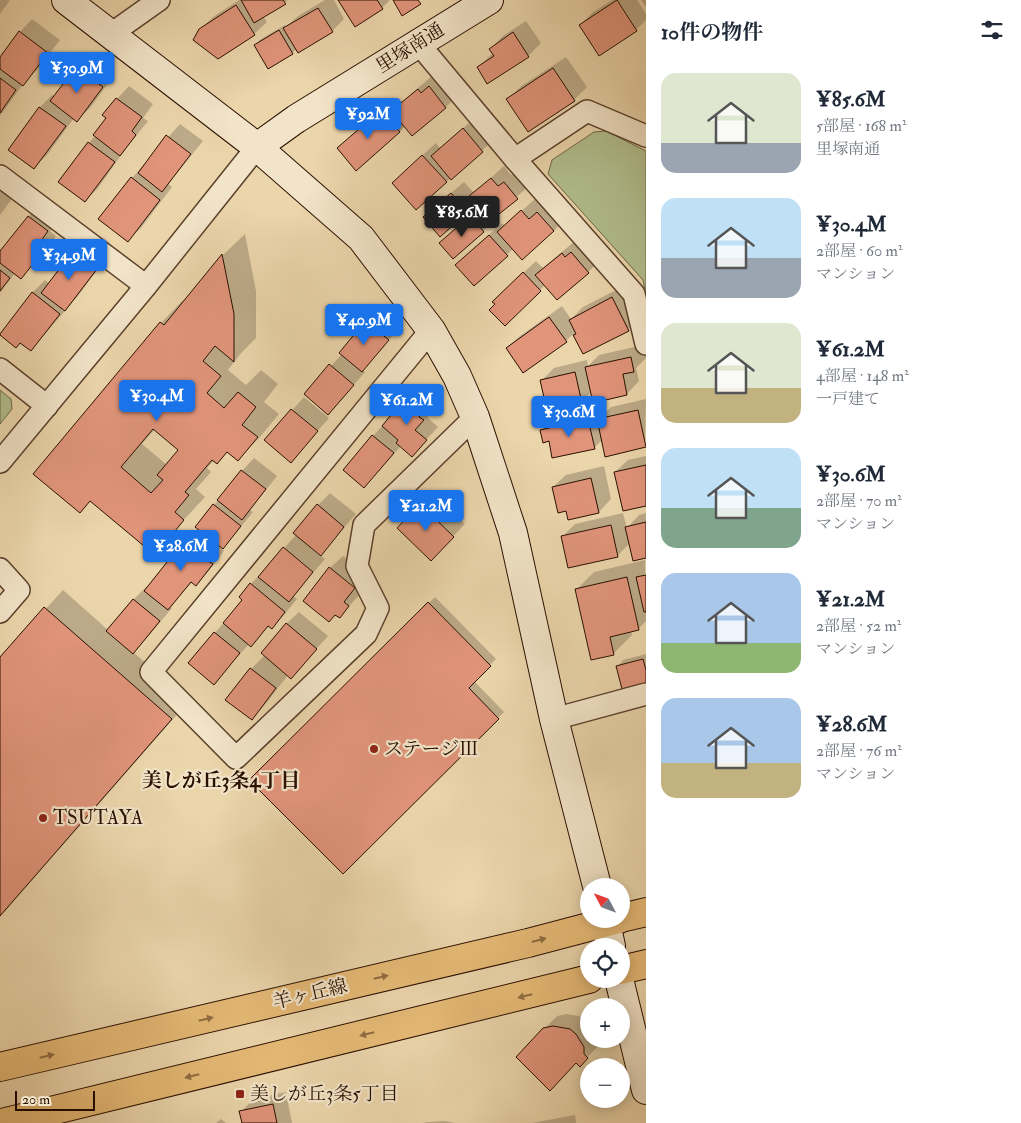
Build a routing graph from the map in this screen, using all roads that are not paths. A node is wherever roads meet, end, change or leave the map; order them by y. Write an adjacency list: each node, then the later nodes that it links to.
1 (66, 0): 4 (street)
2 (159, 0): 4 (street)
3 (489, 0): 5 (street, 里塚南通)
4 (111, 34): 7 (street)
5 (418, 43): 7 (street, 里塚南通); 8 (street)
6 (646, 136): 8 (street)
7 (257, 147): 10 (street); 11 (street)
8 (515, 159): 12 (street)
9 (0, 176): 10 (street)
10 (146, 286): 14 (street)
11 (431, 330): 15 (street); 15 (street)
12 (646, 344)
13 (0, 368): 14 (street)
14 (47, 406): 16 (street)
15 (475, 417): 20 (street)
16 (0, 462)
17 (0, 569): 18 (street)
18 (0, 612)
19 (646, 694): 20 (street)
20 (554, 719): 21 (street)
21 (595, 878)
22 (646, 912): 23 (main road, 羊ヶ丘線)
23 (630, 918)
24 (598, 928): 29 (main road, 羊ヶ丘線, one-way to 24)
25 (646, 964): 26 (main road)
26 (630, 968)
27 (580, 981): 31 (main road, one-way to 31)
28 (621, 988): 30 (street)
29 (0, 1067)
30 (646, 1090)
31 (5, 1120)

